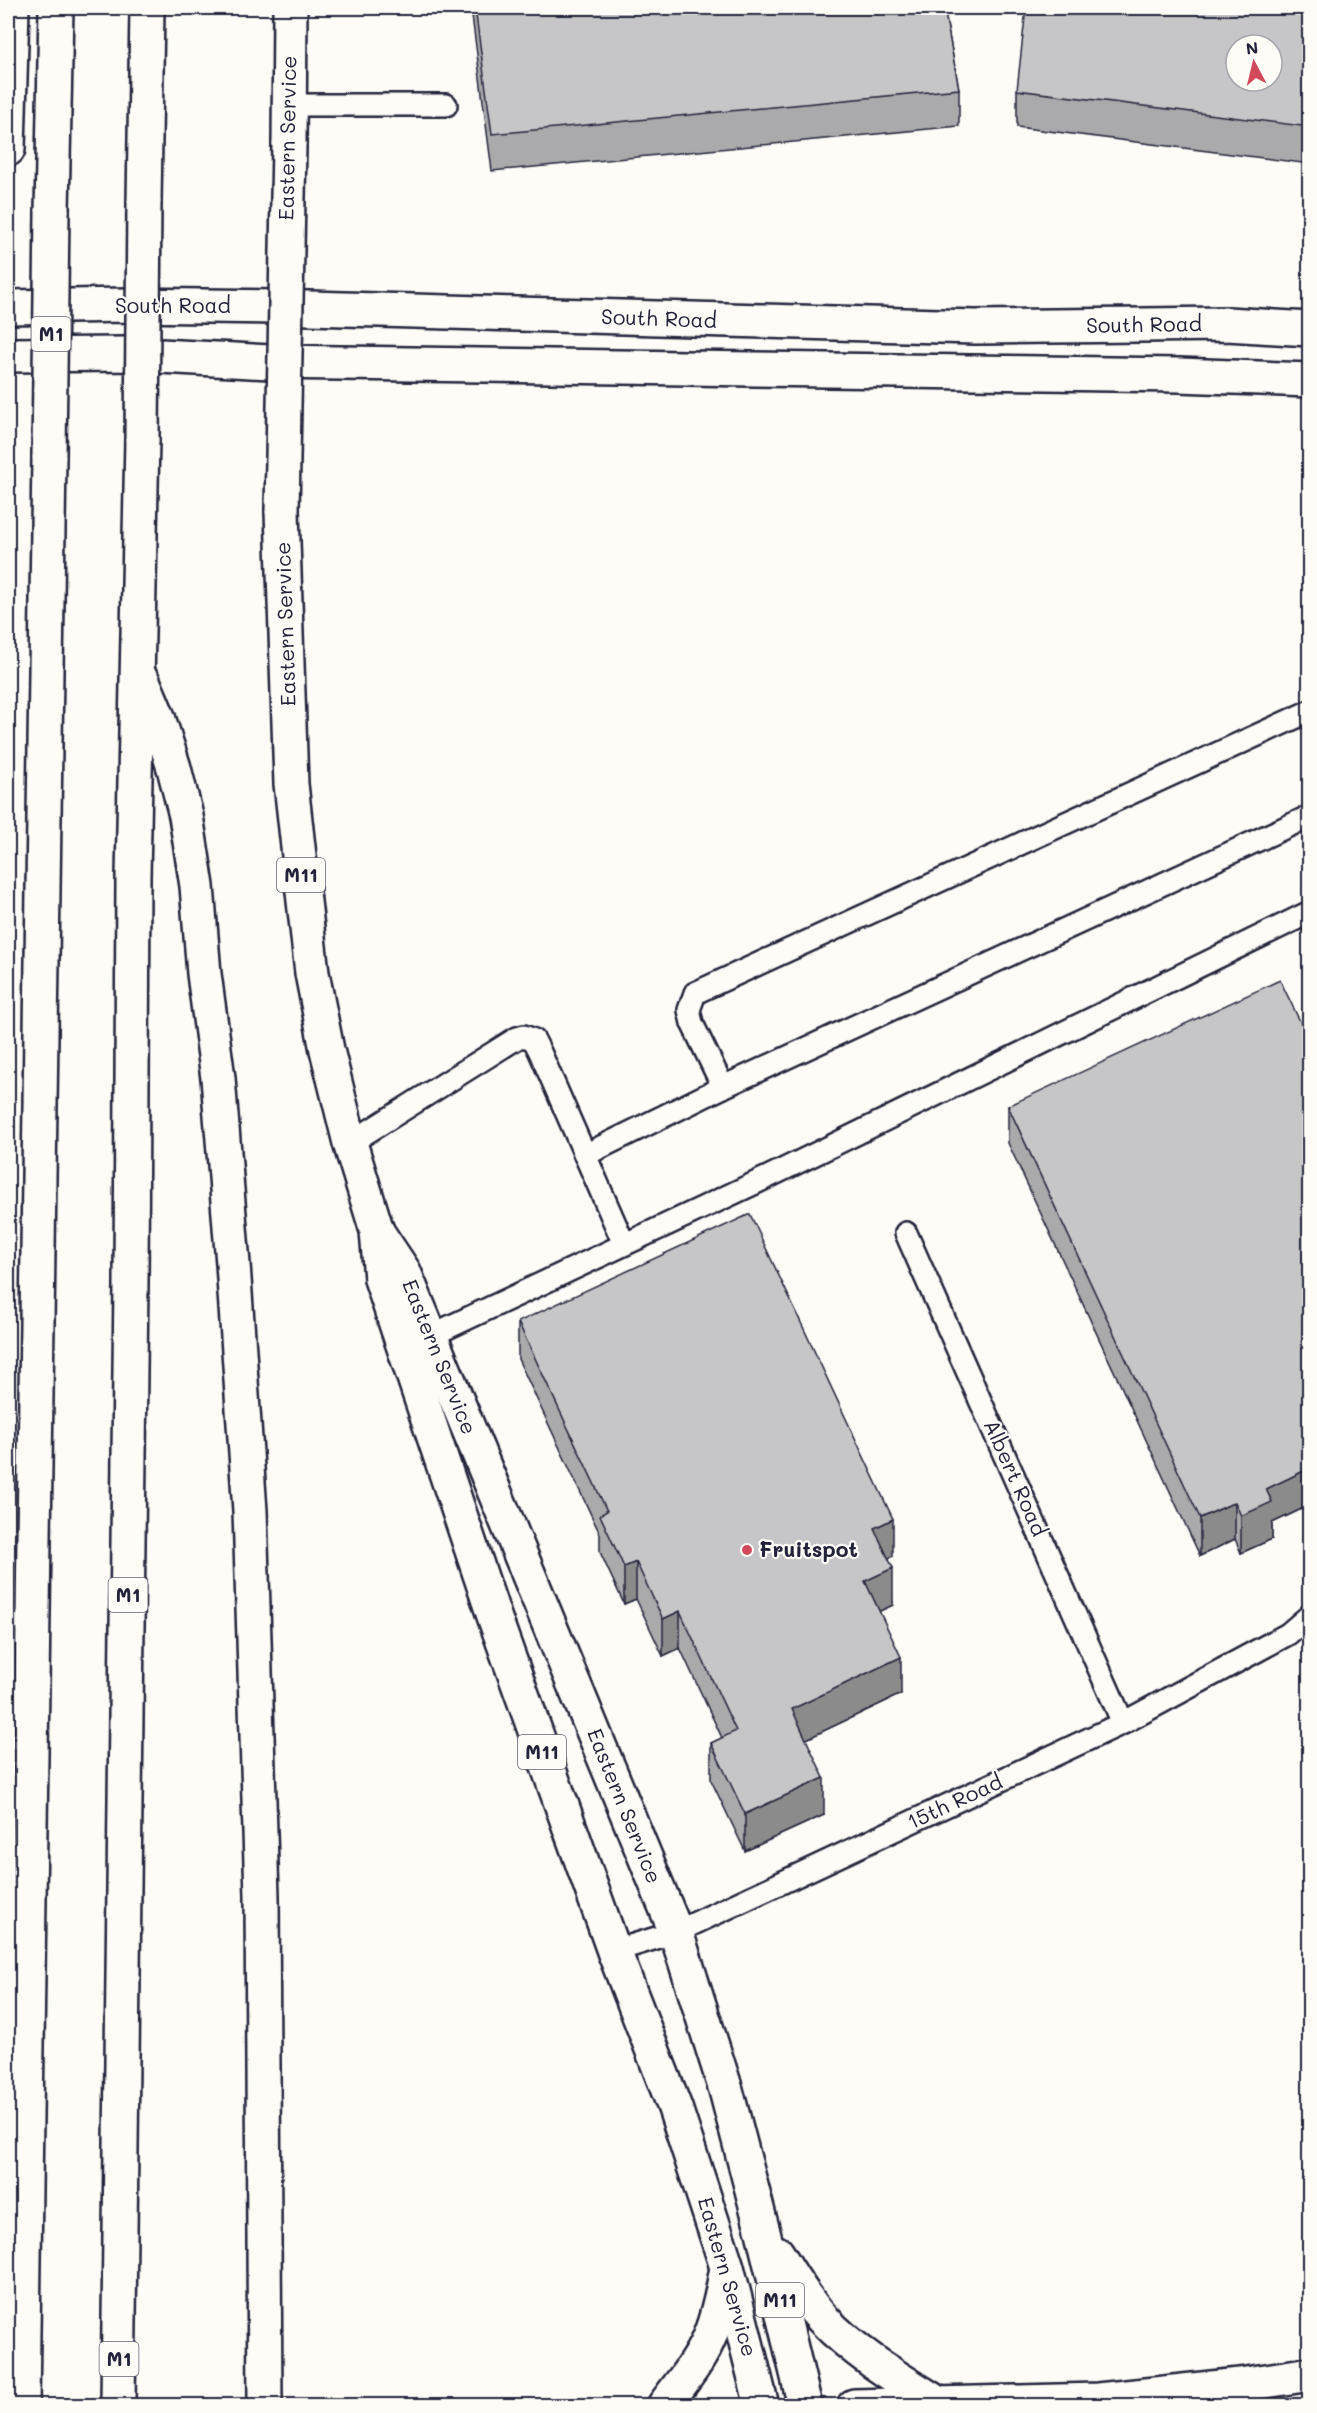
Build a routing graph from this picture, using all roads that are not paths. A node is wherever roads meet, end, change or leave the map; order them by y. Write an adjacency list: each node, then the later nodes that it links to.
1 (12, 8): 7 (main road)
2 (56, 8): 31 (main road, M1, bridge)
3 (147, 8): 12 (main road, M1, bridge)
4 (290, 8): 5 (main road, Eastern Service)
5 (289, 105): 6 (lane); 17 (main road, Eastern Service / M11, bridge)
6 (446, 105)
7 (8, 149)
8 (8, 307): 9 (main road, South Road)
9 (1310, 329)
10 (8, 355): 11 (main road)
11 (1310, 380)
12 (138, 668): 32 (main road, M1); 33 (main road)
13 (1310, 711): 16 (lane)
14 (1310, 816): 16 (lane)
15 (1310, 912): 21 (lane)
16 (723, 1087): 18 (lane)
17 (350, 1143): 18 (lane); 19 (main road, Eastern Service / M11)
18 (585, 1155): 21 (lane)
19 (377, 1232): 22 (main road, Eastern Service / M11); 26 (main road, Eastern Service / M11)
20 (906, 1233): 24 (lane, Albert Road)
21 (624, 1244): 22 (lane)
22 (430, 1336): 25 (main road, Eastern Service / M11)
23 (1310, 1615): 24 (lane, 15th Road)
24 (1123, 1723): 25 (lane, 15th Road)
25 (676, 1932): 26 (lane, 15th Road); 27 (main road, Eastern Service / M11)
26 (614, 1951): 28 (main road, Eastern Service / M11)
27 (763, 2232): 30 (main road); 36 (main road, Eastern Service / M11)
28 (727, 2267): 34 (main road); 35 (main road, Eastern Service / M11)
29 (1310, 2374): 30 (main road)
30 (939, 2404): 37 (main road)
31 (22, 2406)
32 (118, 2406)
33 (265, 2406)
34 (664, 2406)
35 (762, 2406)
36 (805, 2406)
37 (854, 2406)

